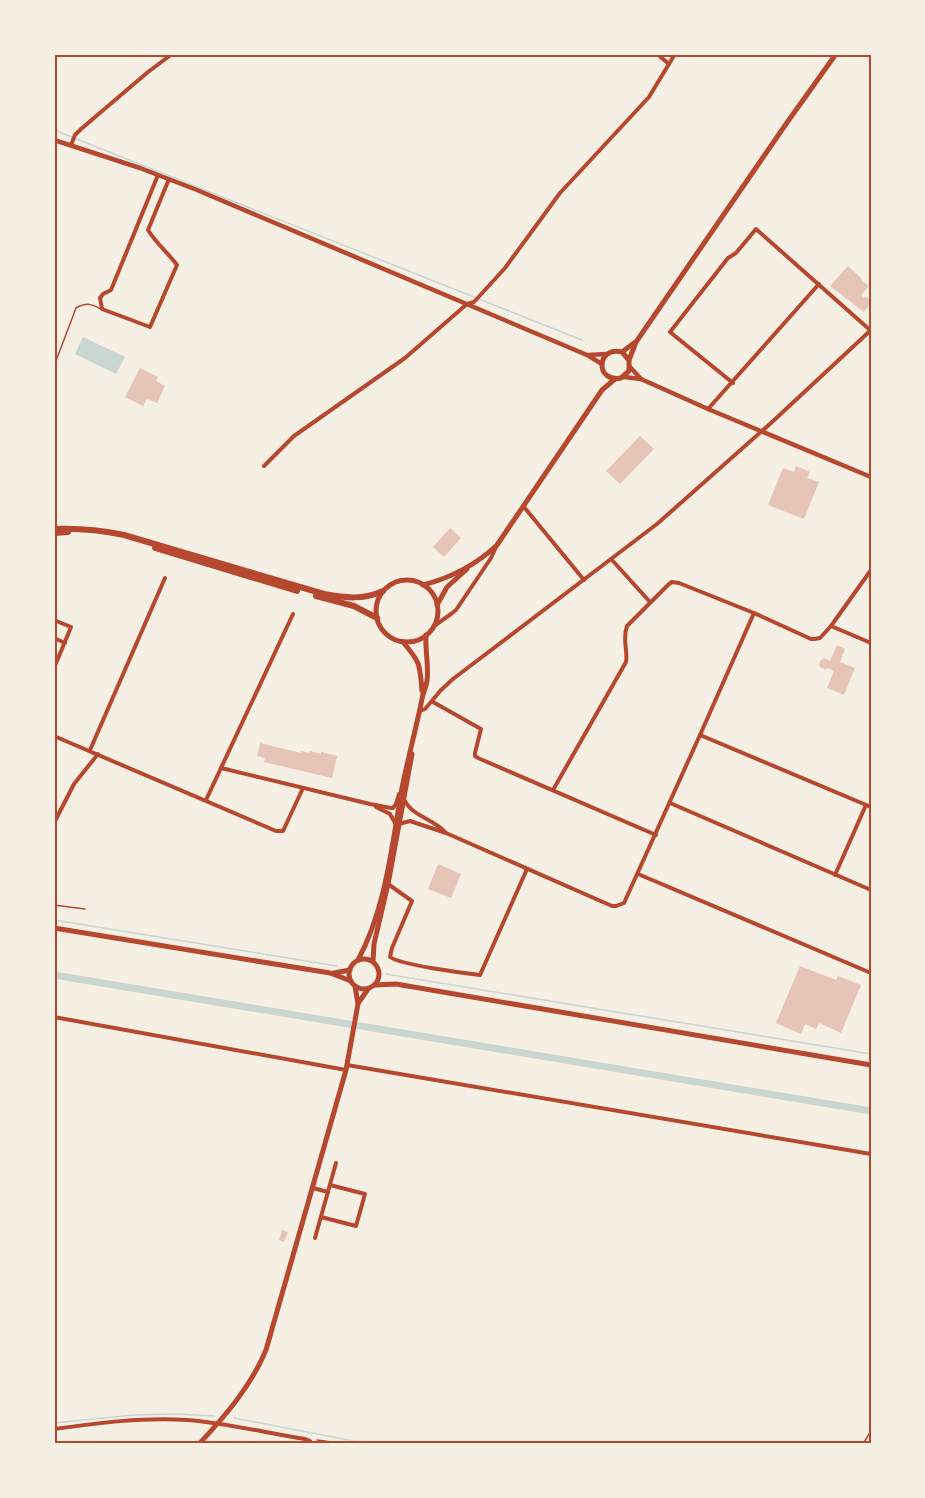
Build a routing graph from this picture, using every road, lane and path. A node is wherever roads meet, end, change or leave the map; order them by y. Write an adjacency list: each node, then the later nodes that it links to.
1 (172, 54): 7 (street)
2 (657, 54): 5 (street)
3 (675, 54): 5 (street)
4 (836, 54): 14 (main road)
5 (669, 64): 11 (street)
6 (54, 140): 7 (street)
7 (72, 143): 8 (street)
8 (158, 175): 9 (street); 12 (street)
9 (169, 179): 11 (street); 12 (street)
10 (819, 284): 13 (street); 26 (street); 26 (street)
11 (467, 303): 17 (street); 30 (street)
12 (102, 309): 20 (lane)
13 (871, 330): 29 (street)
14 (636, 342): 15 (main road); 18 (main road)
15 (622, 352): 16 (main road); 18 (main road)
16 (606, 354): 17 (street); 19 (main road)
17 (587, 355): 19 (street)
18 (629, 360): 21 (main road)
19 (602, 364): 22 (main road)
20 (54, 366)
21 (630, 367): 23 (main road); 24 (street)
22 (606, 375): 25 (main road); 27 (main road)
23 (624, 376): 24 (street); 25 (main road)
24 (641, 378): 28 (street)
25 (615, 379): 27 (main road)
26 (733, 383): 28 (street)
27 (602, 390): 32 (main road)
28 (708, 409): 29 (street)
29 (760, 431): 31 (street); 36 (street)
30 (264, 466)
31 (871, 477)
32 (524, 507): 35 (main road); 40 (street)
33 (54, 529): 42 (highway)
34 (54, 533): 47 (highway)
35 (497, 545): 37 (main road); 49 (street)
36 (612, 560): 40 (street); 43 (street)
37 (475, 562): 41 (main road); 44 (main road)
38 (871, 570): 50 (street)
39 (165, 578): 63 (street)
40 (584, 580): 58 (street)
41 (423, 585): 42 (main road); 44 (main road)
42 (383, 591): 47 (main road)
43 (650, 602): 45 (street); 68 (street)
44 (437, 605): 49 (main road)
45 (754, 613): 50 (street); 60 (street)
46 (293, 614): 65 (street)
47 (377, 618): 53 (main road)
48 (54, 620): 54 (street)
49 (434, 626): 51 (main road)
50 (831, 626): 55 (street)
51 (426, 635): 53 (main road); 57 (main road)
52 (54, 638): 54 (street)
53 (403, 642): 57 (main road)
54 (65, 643): 56 (street)
55 (871, 643)
56 (54, 668)
57 (423, 695): 59 (main road)
58 (433, 702): 59 (street); 68 (street)
59 (420, 711): 62 (main road)
60 (700, 735): 71 (street); 73 (street)
61 (54, 736): 63 (street)
62 (413, 743): 66 (main road); 69 (main road)
63 (90, 750): 64 (street)
64 (98, 754): 70 (street); 74 (street)
65 (221, 768): 67 (street); 70 (street)
66 (404, 779): 72 (street); 75 (main road)
67 (303, 788): 70 (street); 72 (street)
68 (553, 790): 77 (street)
69 (404, 799): 75 (main road); 76 (street)
70 (206, 801)
71 (670, 803): 77 (street); 80 (street)
72 (370, 804): 75 (street)
73 (869, 806): 80 (street)
74 (54, 823)
75 (398, 824): 76 (street); 81 (main road); 86 (main road)
76 (446, 833): 78 (street)
77 (656, 835): 79 (street)
78 (527, 869): 79 (street); 81 (street)
79 (638, 874): 90 (street)
80 (835, 875): 82 (street)
81 (388, 884): 87 (main road)
82 (871, 890)
83 (54, 905): 84 (lane)
84 (85, 909)
85 (54, 928): 89 (main road)
86 (358, 960): 87 (main road); 88 (main road)
87 (373, 961): 91 (main road)
88 (350, 970): 89 (main road); 92 (main road)
89 (330, 973): 92 (main road)
90 (871, 973)
91 (380, 975): 93 (main road); 94 (main road)
92 (351, 981): 95 (main road)
93 (396, 984): 94 (main road); 99 (main road)
94 (375, 985): 96 (main road)
95 (355, 986): 96 (main road); 97 (main road)
96 (368, 989): 97 (main road)
97 (358, 1006): 100 (main road)
98 (54, 1017): 100 (street)
99 (871, 1065)
100 (346, 1068): 101 (street); 104 (main road)
101 (871, 1154)
102 (336, 1163): 103 (street)
103 (330, 1185): 105 (street); 106 (street)
104 (313, 1188): 105 (street); 108 (main road)
105 (328, 1192): 106 (street)
106 (321, 1217): 107 (street)
107 (315, 1238)
108 (218, 1424): 109 (street); 111 (street); 112 (main road)
109 (54, 1429)
110 (871, 1431): 114 (path)
111 (311, 1442): 113 (path)
112 (200, 1444)
113 (346, 1444)
114 (863, 1444)

